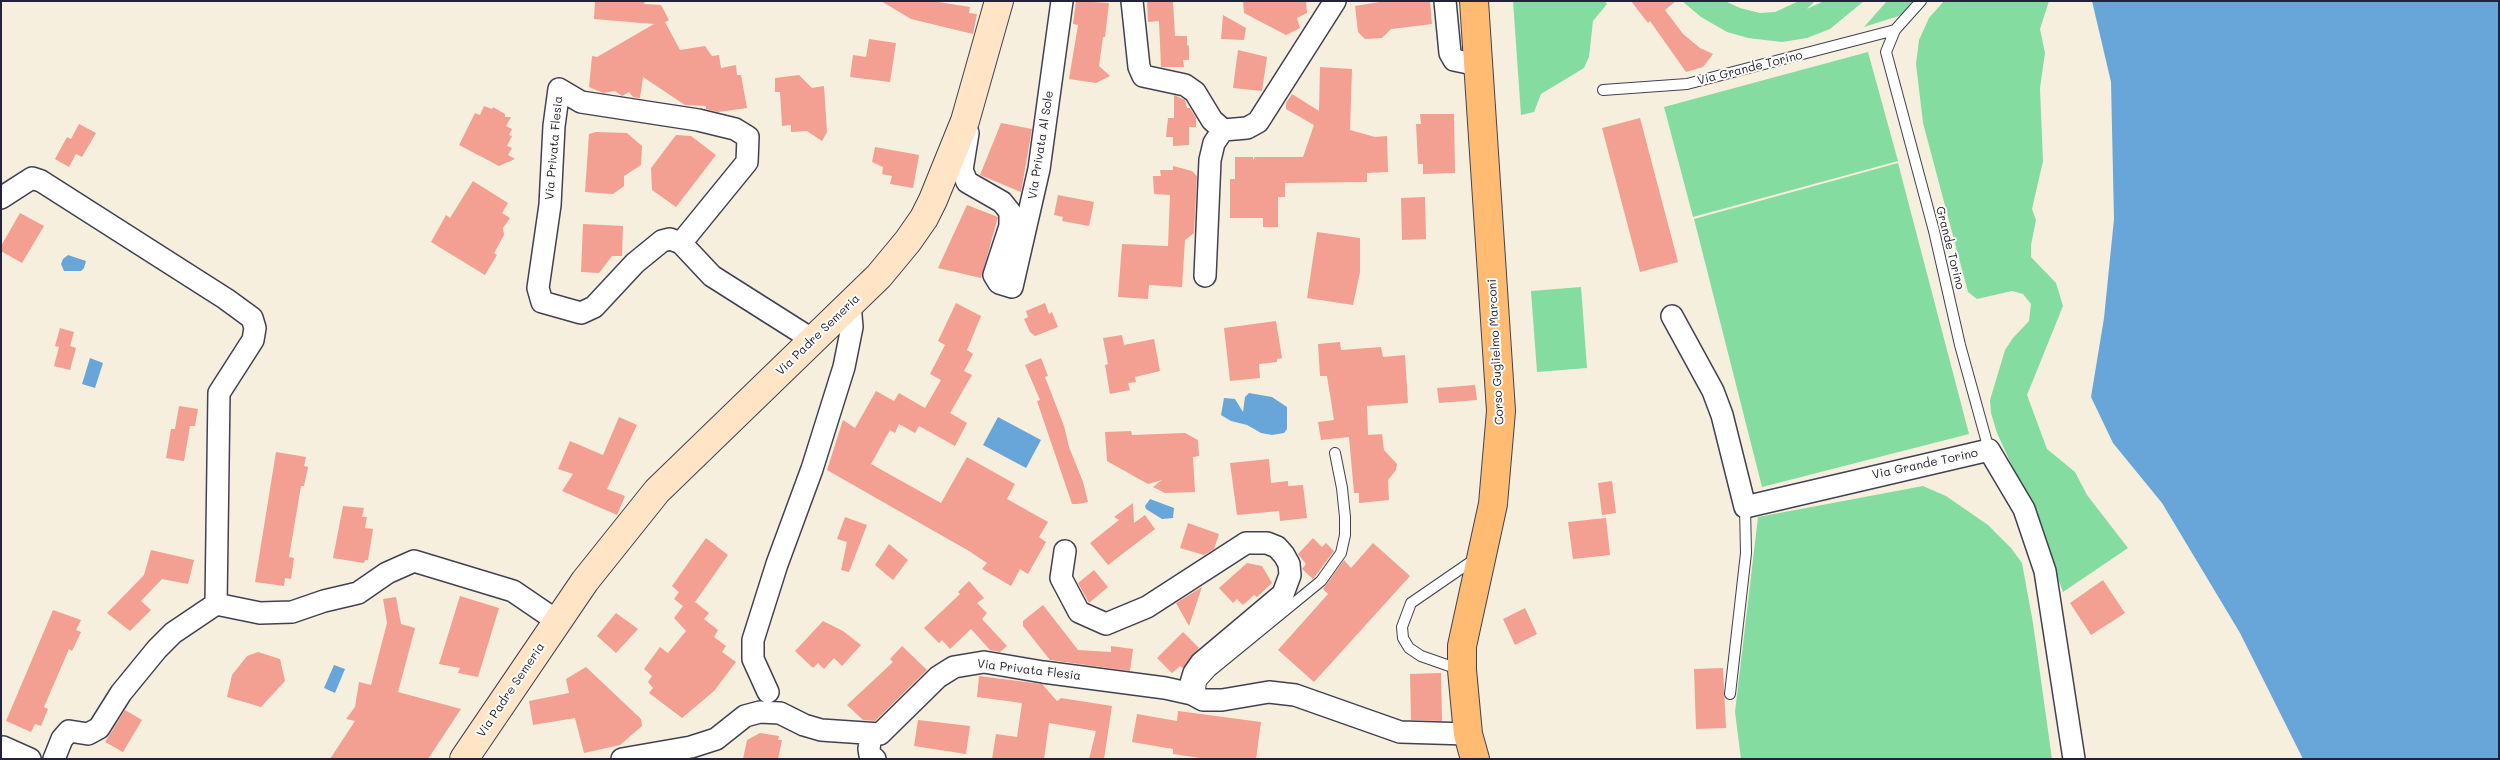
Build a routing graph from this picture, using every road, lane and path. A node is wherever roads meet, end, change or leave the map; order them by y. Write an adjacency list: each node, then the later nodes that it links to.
1 (999, 1): 11 (main road, Via Padre Semeria)
2 (1062, 1): 11 (street, Via Privata Al Sole)
3 (1132, 1): 12 (street)
4 (1335, 1): 12 (street)
5 (1445, 1): 9 (street)
6 (1474, 1): 9 (main road, Corso Guglielmo Marconi)
7 (1920, 1): 8 (lane)
8 (1896, 30): 10 (lane, Via Grande Torino); 19 (lane, Grande Torino)
9 (1478, 65): 23 (main road, Corso Guglielmo Marconi)
10 (1603, 90)
11 (965, 121): 16 (main road, Via Padre Semeria)
12 (1223, 130): 15 (street)
13 (1, 198): 24 (street)
14 (681, 243): 14 (street, Via Privata Flesia); 18 (street)
15 (1205, 276)
16 (850, 304): 18 (main road, Via Padre Semeria); 27 (street)
17 (1672, 316): 21 (street)
18 (813, 340): 25 (main road, Via Padre Semeria)
19 (1989, 450): 21 (street, Via Grande Torino); 38 (street, Via Grande Torino)
20 (1335, 453): 29 (lane)
21 (1745, 507): 28 (lane)
22 (1065, 551): 29 (street)
23 (1483, 555): 26 (main road, Corso Guglielmo Marconi); 26 (lane)
24 (216, 604): 25 (street); 34 (street)
25 (557, 621): 35 (main road, Via Padre Semeria)
26 (1462, 670): 31 (main road, Corso Guglielmo Marconi)
27 (768, 692)
28 (1730, 694)
29 (1198, 697): 30 (street, Via Privata Flesia); 31 (street, Via Privata Flesia)
30 (872, 734): 36 (street); 37 (street)
31 (1471, 746)
32 (3, 747): 33 (street)
33 (30, 759)
34 (54, 759)
35 (464, 759)
36 (622, 759)
37 (875, 759)
38 (2074, 759)

